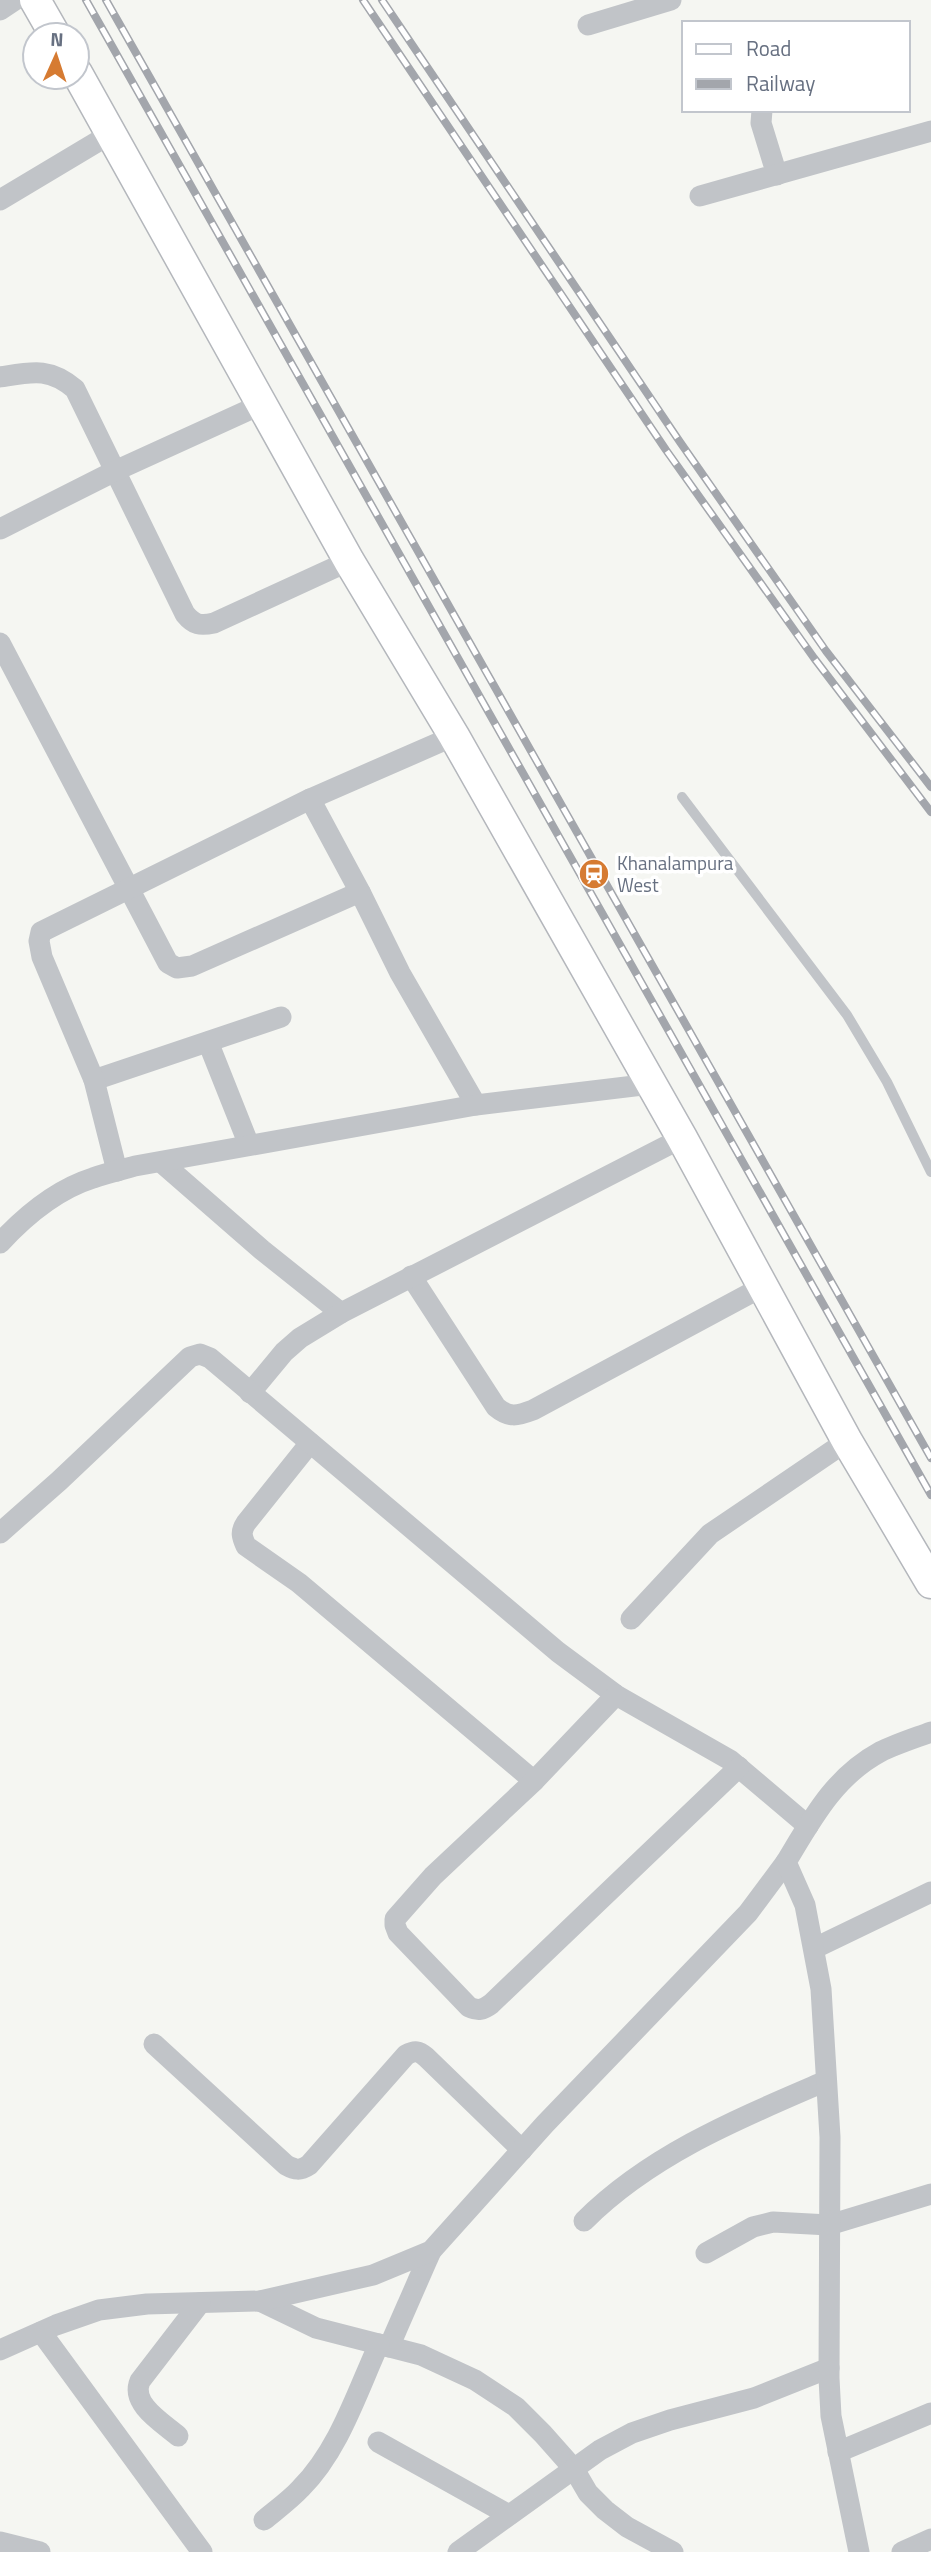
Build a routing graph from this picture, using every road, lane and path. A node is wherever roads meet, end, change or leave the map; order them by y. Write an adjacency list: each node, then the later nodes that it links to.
1 (15, 0): 4 (street)
2 (34, 0): 5 (main road)
3 (671, 0): 6 (street)
4 (0, 9)
5 (47, 21)
6 (588, 25)
7 (88, 91): 10 (main road)
8 (762, 112): 11 (street)
9 (931, 131): 11 (street)
10 (112, 133): 13 (street); 15 (main road)
11 (776, 175): 12 (street)
12 (700, 196)
13 (0, 200)
14 (0, 377): 16 (street)
15 (262, 404): 16 (street); 18 (main road)
16 (115, 471): 17 (street); 18 (street)
17 (0, 529)
18 (349, 561): 20 (main road)
19 (0, 643): 23 (street)
20 (454, 736): 22 (street); 28 (main road)
21 (682, 797): 34 (lane)
22 (310, 799): 23 (street); 24 (street)
23 (128, 887): 24 (street); 27 (street)
24 (360, 891): 29 (street)
25 (281, 1017): 26 (street)
26 (208, 1042): 27 (street); 31 (street)
27 (94, 1080): 33 (street)
28 (651, 1084): 29 (street); 30 (main road)
29 (476, 1105): 31 (street)
30 (682, 1138): 36 (street); 37 (main road)
31 (248, 1145): 32 (street)
32 (161, 1161): 33 (street); 38 (street)
33 (117, 1171): 35 (street)
34 (931, 1172)
35 (0, 1243)
36 (411, 1276): 37 (street); 38 (street)
37 (762, 1287): 40 (main road)
38 (341, 1313): 39 (street)
39 (250, 1393): 41 (street); 42 (street)
40 (847, 1441): 43 (main road); 44 (street)
41 (310, 1443): 45 (street); 48 (street)
42 (0, 1533)
43 (931, 1583)
44 (631, 1619)
45 (616, 1695): 47 (street); 48 (street)
46 (931, 1732): 49 (street)
47 (739, 1767): 48 (street); 49 (street)
48 (534, 1781)
49 (808, 1826): 50 (street)
50 (786, 1862): 52 (street); 55 (street)
51 (931, 1892): 52 (street)
52 (815, 1948): 54 (street)
53 (155, 2044): 55 (street)
54 (826, 2081): 57 (street); 58 (street)
55 (522, 2150): 59 (street)
56 (931, 2194): 58 (street)
57 (584, 2221)
58 (830, 2225): 60 (street); 66 (street)
59 (430, 2251): 61 (street); 64 (street)
60 (706, 2253)
61 (260, 2301): 62 (street); 64 (street)
62 (200, 2303): 63 (street); 68 (street)
63 (41, 2332): 65 (street); 77 (street)
64 (384, 2345): 71 (street); 73 (street)
65 (0, 2350)
66 (829, 2368): 70 (street); 71 (street)
67 (931, 2413): 70 (street)
68 (178, 2436)
69 (379, 2442): 72 (street)
70 (838, 2452): 80 (street)
71 (574, 2469): 72 (street); 79 (street)
72 (509, 2515): 78 (street)
73 (264, 2520)
74 (931, 2539): 81 (street)
75 (0, 2542): 76 (street)
76 (40, 2552)
77 (202, 2552)
78 (458, 2552)
79 (673, 2552)
80 (859, 2552)
81 (902, 2552)

